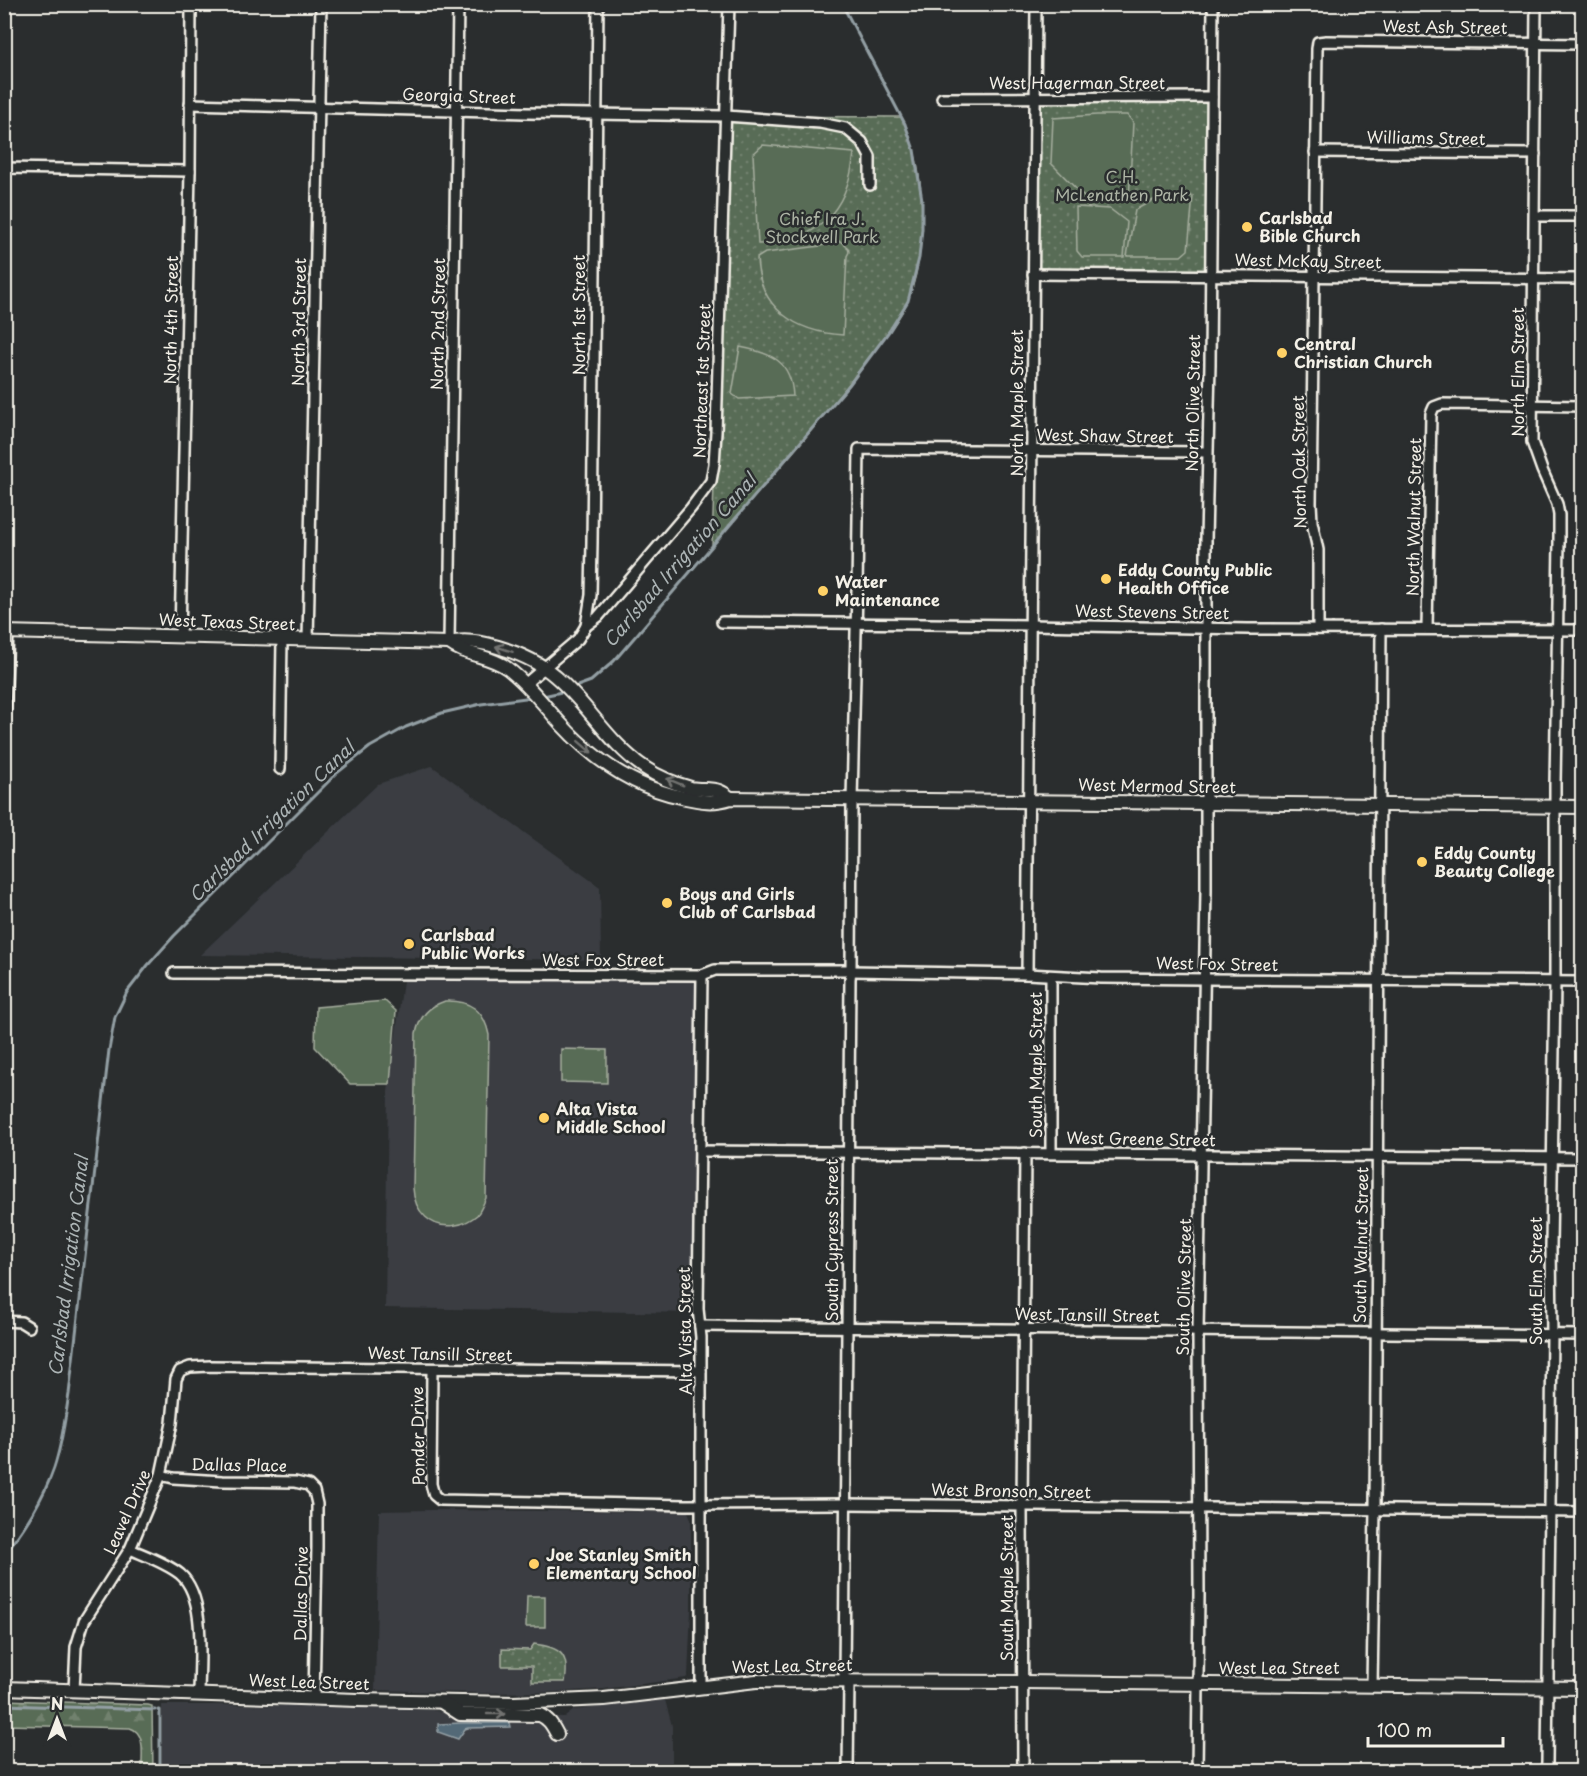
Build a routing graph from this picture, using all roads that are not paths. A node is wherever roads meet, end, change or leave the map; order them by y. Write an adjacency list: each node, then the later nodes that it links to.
1 (191, 4): 15 (street, North 4th Street)
2 (321, 4): 16 (street, North 3rd Street)
3 (458, 4): 17 (street, North 2nd Street)
4 (598, 4): 18 (street, North 1st Street)
5 (729, 4): 19 (street, Northeast 1st Street)
6 (1036, 4): 14 (street, North Maple Street)
7 (1213, 4): 13 (street, North Olive Street)
8 (1536, 4): 10 (street, North Elm Street)
9 (1318, 42): 10 (street, West Ash Street); 20 (street, North Oak Street)
10 (1536, 44): 11 (street, West Ash Street); 21 (street, North Elm Street)
11 (1582, 44)
12 (942, 98): 14 (street, West Hagerman Street)
13 (1212, 98): 14 (street, West Hagerman Street); 28 (street, North Olive Street)
14 (1035, 99): 27 (street, North Maple Street)
15 (190, 104): 16 (street, Georgia Street); 23 (street, North 4th Street)
16 (318, 106): 17 (street, Georgia Street); 50 (street, North 3rd Street)
17 (456, 111): 18 (street, Georgia Street); 51 (street, North 2nd Street)
18 (597, 114): 19 (street, Georgia Street); 40 (street, North 1st Street)
19 (726, 116): 24 (street, Georgia Street); 40 (street, Northeast 1st Street)
20 (1315, 152): 21 (street, Williams Street); 29 (street, North Oak Street)
21 (1536, 154): 25 (street, North Elm Street)
22 (4, 168): 23 (street)
23 (190, 171): 48 (street, North 4th Street)
24 (870, 184)
25 (1535, 216): 26 (street); 30 (street, North Elm Street)
26 (1582, 216)
27 (1033, 274): 28 (street, West McKay Street); 35 (street, North Maple Street)
28 (1210, 275): 29 (street, West McKay Street); 36 (street, North Olive Street)
29 (1315, 277): 30 (street, West McKay Street); 42 (street, North Oak Street)
30 (1534, 278): 31 (street, West McKay Street); 32 (street, North Elm Street)
31 (1582, 279)
32 (1532, 406): 33 (street); 44 (street, North Walnut Street); 45 (street, North Elm Street)
33 (1582, 406)
34 (859, 448): 35 (street, West Shaw Street); 38 (street, South Cypress Street)
35 (1032, 450): 36 (street, West Shaw Street); 39 (street, North Maple Street)
36 (1207, 452): 41 (street, North Olive Street)
37 (722, 622): 38 (street, West Stevens Street)
38 (857, 624): 39 (street, West Stevens Street); 57 (street, South Cypress Street)
39 (1030, 625): 41 (street, West Stevens Street); 58 (street, North Maple Street)
40 (586, 626): 52 (street, Northeast 1st Street)
41 (1206, 628): 42 (street, West Stevens Street); 59 (street, North Olive Street)
42 (1318, 628): 43 (street, West Stevens Street)
43 (1381, 629): 44 (street, West Stevens Street); 60 (street)
44 (1427, 629): 45 (street, West Stevens Street)
45 (1558, 630): 46 (street, West Stevens Street); 61 (street, North Elm Street)
46 (1582, 630)
47 (6, 632): 48 (street, West Texas Street); 54 (street)
48 (180, 637): 49 (street, West Texas Street)
49 (282, 640): 50 (street, West Texas Street); 55 (street)
50 (308, 640): 51 (street, West Texas Street)
51 (449, 644): 52 (street, West Texas Street, one-way to 51); 53 (street, West Texas Street)
52 (549, 671): 53 (street, Northeast 1st Street); 56 (street, West Texas Street, one-way to 52)
53 (525, 684): 56 (street, West Texas Street, one-way to 56)
54 (4, 737)
55 (280, 769)
56 (731, 798): 57 (street, West Mermod Street)
57 (852, 800): 58 (street, West Mermod Street); 63 (street, South Cypress Street)
58 (1028, 802): 59 (street, West Mermod Street); 65 (street, South Maple Street)
59 (1205, 803): 60 (street, West Mermod Street); 68 (street, South Olive Street)
60 (1380, 805): 61 (street, West Mermod Street); 69 (street, South Walnut Street)
61 (1555, 807): 62 (street, West Mermod Street); 70 (street, South Elm Street)
62 (1582, 807)
63 (851, 970): 65 (street, West Fox Street); 66 (street, West Fox Street); 73 (street, South Cypress Street)
64 (174, 973): 66 (street, West Fox Street)
65 (1027, 974): 67 (street, West Fox Street)
66 (702, 975): 72 (street, Alta Vista Street)
67 (1051, 976): 68 (street, West Fox Street); 75 (street, South Maple Street)
68 (1204, 980): 69 (street, West Fox Street); 76 (street, South Olive Street)
69 (1378, 980): 70 (street, West Fox Street); 77 (street, South Walnut Street)
70 (1555, 982): 71 (street, West Fox Street); 78 (street, South Elm Street)
71 (1582, 982)
72 (700, 1151): 73 (street, West Greene Street); 81 (street, Alta Vista Street)
73 (848, 1152): 74 (street, West Greene Street); 83 (street, South Cypress Street)
74 (1025, 1153): 75 (street, West Greene Street); 84 (street, South Maple Street)
75 (1051, 1153): 76 (street, West Greene Street)
76 (1201, 1155): 77 (street, West Greene Street); 85 (street, South Olive Street)
77 (1377, 1157): 78 (street, West Greene Street); 86 (street, South Walnut Street)
78 (1553, 1158): 79 (street, West Greene Street); 87 (street, South Elm Street)
79 (1582, 1158)
80 (4, 1321): 82 (street)
81 (700, 1326): 83 (street, West Tansill Street); 91 (street, Alta Vista Street)
82 (29, 1327)
83 (847, 1327): 84 (street, West Tansill Street); 96 (street, South Cypress Street)
84 (1023, 1329): 85 (street, West Tansill Street); 97 (street, South Maple Street)
85 (1198, 1331): 86 (street, West Tansill Street); 98 (street, South Olive Street)
86 (1375, 1332): 87 (street, West Tansill Street); 99 (street, South Walnut Street)
87 (1551, 1335): 88 (street, West Tansill Street); 100 (street, South Elm Street)
88 (1582, 1335)
89 (432, 1369): 90 (street, West Tansill Street); 91 (street, West Tansill Street); 94 (street, Ponder Drive)
90 (180, 1371): 92 (street, Leavel Drive)
91 (701, 1371): 95 (street, Alta Vista Street)
92 (160, 1475): 93 (street, Dallas Place); 102 (street, Leavel Drive)
93 (314, 1491): 113 (street, Dallas Drive)
94 (440, 1500): 95 (street, West Bronson Street)
95 (700, 1504): 96 (street, West Bronson Street); 107 (street, Alta Vista Street)
96 (846, 1504): 97 (street, West Bronson Street); 103 (street, South Cypress Street)
97 (1022, 1506): 98 (street, West Bronson Street); 104 (street, South Maple Street)
98 (1198, 1508): 99 (street, West Bronson Street); 105 (street, South Olive Street)
99 (1375, 1509): 100 (street, West Bronson Street); 106 (street, South Walnut Street)
100 (1549, 1511): 101 (street, West Bronson Street); 108 (street, South Elm Street)
101 (1582, 1512)
102 (130, 1549): 111 (street, Leavel Drive); 112 (street)
103 (846, 1680): 104 (street, West Lea Street); 107 (street, West Lea Street); 116 (street, South Cypress Street)
104 (1023, 1682): 105 (street, West Lea Street); 117 (street, South Maple Street)
105 (1197, 1684): 106 (street, West Lea Street); 118 (street, South Olive Street)
106 (1372, 1686): 108 (street, West Lea Street)
107 (701, 1687): 114 (street, West Lea Street)
108 (1548, 1687): 109 (street, West Lea Street); 119 (street, South Elm Street)
109 (1582, 1688)
110 (4, 1689): 111 (street, West Lea Street)
111 (74, 1690): 112 (street, West Lea Street)
112 (199, 1695): 113 (street, West Lea Street)
113 (314, 1699): 114 (street, West Lea Street)
114 (442, 1702): 115 (street, one-way to 115)
115 (557, 1734)
116 (848, 1772)
117 (1023, 1772)
118 (1197, 1772)
119 (1545, 1772)

